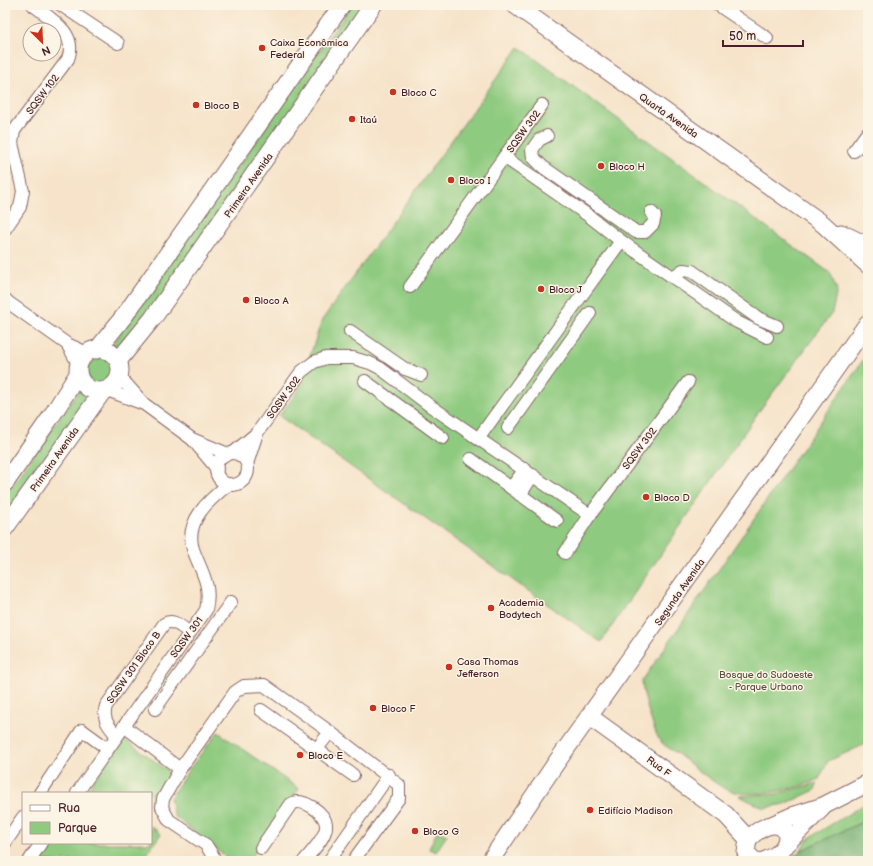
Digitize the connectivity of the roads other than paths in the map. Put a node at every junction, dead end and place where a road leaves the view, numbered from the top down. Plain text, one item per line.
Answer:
1 (33, 5) edge
2 (342, 5) edge
3 (373, 5) edge
4 (515, 5) edge
5 (718, 5) edge
6 (66, 9) edge
7 (54, 22) edge
8 (62, 28) joint
9 (767, 38) dead end
10 (118, 43) dead end
11 (542, 105) dead end
12 (868, 132) edge
13 (547, 136) dead end
14 (854, 150) dead end
15 (504, 157) junction
16 (595, 203) junction
17 (610, 212) junction
18 (651, 212) dead end
19 (589, 216) junction
20 (823, 224) junction
21 (600, 225) junction
22 (5, 229) edge
23 (621, 241) junction
24 (868, 246) edge
25 (868, 265) edge
26 (673, 277) junction
27 (410, 287) dead end
28 (6, 302) edge
29 (746, 309) junction
30 (590, 313) dead end
31 (737, 322) junction
32 (868, 323) edge
33 (561, 326) junction
34 (778, 326) dead end
35 (350, 330) dead end
36 (573, 337) junction
37 (767, 337) dead end
38 (387, 356) junction
39 (85, 361) junction
40 (380, 368) junction
41 (118, 369) junction
42 (405, 369) junction
43 (421, 374) dead end
44 (396, 380) junction
45 (365, 381) dead end
46 (688, 382) dead end
47 (105, 390) junction
48 (411, 392) junction
49 (507, 398) junction
50 (144, 404) junction
51 (429, 405) junction
52 (399, 406) junction
53 (521, 410) junction
54 (416, 419) junction
55 (508, 428) dead end
56 (258, 433) junction
57 (444, 438) dead end
58 (192, 439) junction
59 (478, 439) junction
60 (230, 454) junction
61 (471, 459) dead end
62 (247, 464) junction
63 (217, 472) junction
64 (529, 472) junction
65 (5, 483) edge
66 (229, 484) junction
67 (516, 492) junction
68 (212, 497) junction
69 (590, 515) junction
70 (557, 521) dead end
71 (5, 528) edge
72 (565, 553) dead end
73 (231, 602) dead end
74 (189, 632) junction
75 (167, 664) junction
76 (181, 672) junction
77 (155, 709) dead end
78 (261, 710) dead end
79 (590, 717) junction
80 (124, 726) junction
81 (330, 732) junction
82 (117, 736) junction
83 (108, 749) junction
84 (316, 750) junction
85 (180, 769) junction
86 (353, 775) dead end
87 (389, 775) junction
88 (868, 783) edge
89 (41, 792) edge
90 (78, 792) edge
91 (823, 806) junction
92 (726, 815) junction
93 (22, 818) edge
94 (769, 825) junction
95 (746, 842) junction
96 (5, 843) edge
97 (787, 843) junction
98 (40, 844) edge
99 (262, 848) dead end
100 (29, 861) edge
101 (213, 861) edge
102 (304, 861) edge
103 (329, 861) edge
104 (353, 861) edge
105 (490, 861) edge
106 (733, 861) edge
107 (755, 861) edge
108 (763, 861) edge

1 - 7 street, SQSW 102
2 - 39 main road
3 - 41 main road, Primeira Avenida
4 - 20 main road, Quarta Avenida
5 - 9 street
6 - 8 street
6 - 10 street
8 - 22 street, SQSW 102
11 - 15 street, SQSW 302
12 - 14 street
13 - 16 street, SQSW 302
15 - 19 street, SQSW 302
15 - 27 street, SQSW 302
16 - 17 street, SQSW 302
16 - 19 street
17 - 18 street, SQSW 302
17 - 21 street
19 - 21 street, SQSW 302
20 - 24 main road, Quarta Avenida
20 - 25 main road, Quarta Avenida
21 - 23 street, SQSW 302
23 - 26 street, SQSW 302
23 - 33 street
26 - 29 street
26 - 31 street, SQSW 302
28 - 39 street
29 - 31 street
29 - 34 street
30 - 36 street
31 - 37 street, SQSW 302
32 - 79 main road, Segunda Avenida
33 - 36 street
33 - 49 street
35 - 38 street
36 - 53 street
38 - 40 street
38 - 42 street
39 - 41 main road
39 - 47 main road
39 - 65 main road
40 - 44 street, SQSW 302
40 - 56 street, SQSW 302
41 - 47 main road
41 - 50 street
42 - 43 street
42 - 44 street
44 - 48 street, SQSW 302
45 - 52 street
46 - 69 street, SQSW 302
47 - 50 street
47 - 71 main road, Primeira Avenida
48 - 51 street, SQSW 302
48 - 52 street
49 - 53 street
49 - 59 street
50 - 58 street
51 - 54 street
51 - 59 street, SQSW 302
52 - 54 street
53 - 55 street
54 - 57 street
56 - 60 street, SQSW 302
56 - 62 street, SQSW 302
58 - 60 street
58 - 63 street
59 - 64 street, SQSW 302
60 - 62 street
60 - 63 street
61 - 67 street
62 - 66 street
63 - 66 street
63 - 68 street, SQSW 301
64 - 67 street
64 - 69 street, SQSW 302
66 - 68 street, SQSW 301
67 - 70 street
68 - 74 street, SQSW 301
69 - 72 street, SQSW 302
73 - 76 street
74 - 75 street, SQSW 301
74 - 82 street, SQSW 301 Bloco B
75 - 76 street
75 - 80 street, SQSW 301
76 - 77 street
78 - 84 street
79 - 92 main road, Rua F
79 - 105 main road, Segunda Avenida
80 - 82 street, SQSW 301
80 - 85 street
81 - 84 street
81 - 85 street
81 - 87 street
82 - 83 street, SQSW 301
83 - 89 street
83 - 90 street, SQSW 301
84 - 86 street
85 - 101 street
87 - 103 street
87 - 104 street
88 - 91 main road
91 - 94 main road
91 - 97 main road
92 - 94 main road, Rua F
92 - 95 main road, Rua F
93 - 96 street
94 - 95 main road
94 - 97 main road
95 - 106 main road
95 - 107 main road, Rua F
97 - 108 main road
98 - 100 street
99 - 102 street

